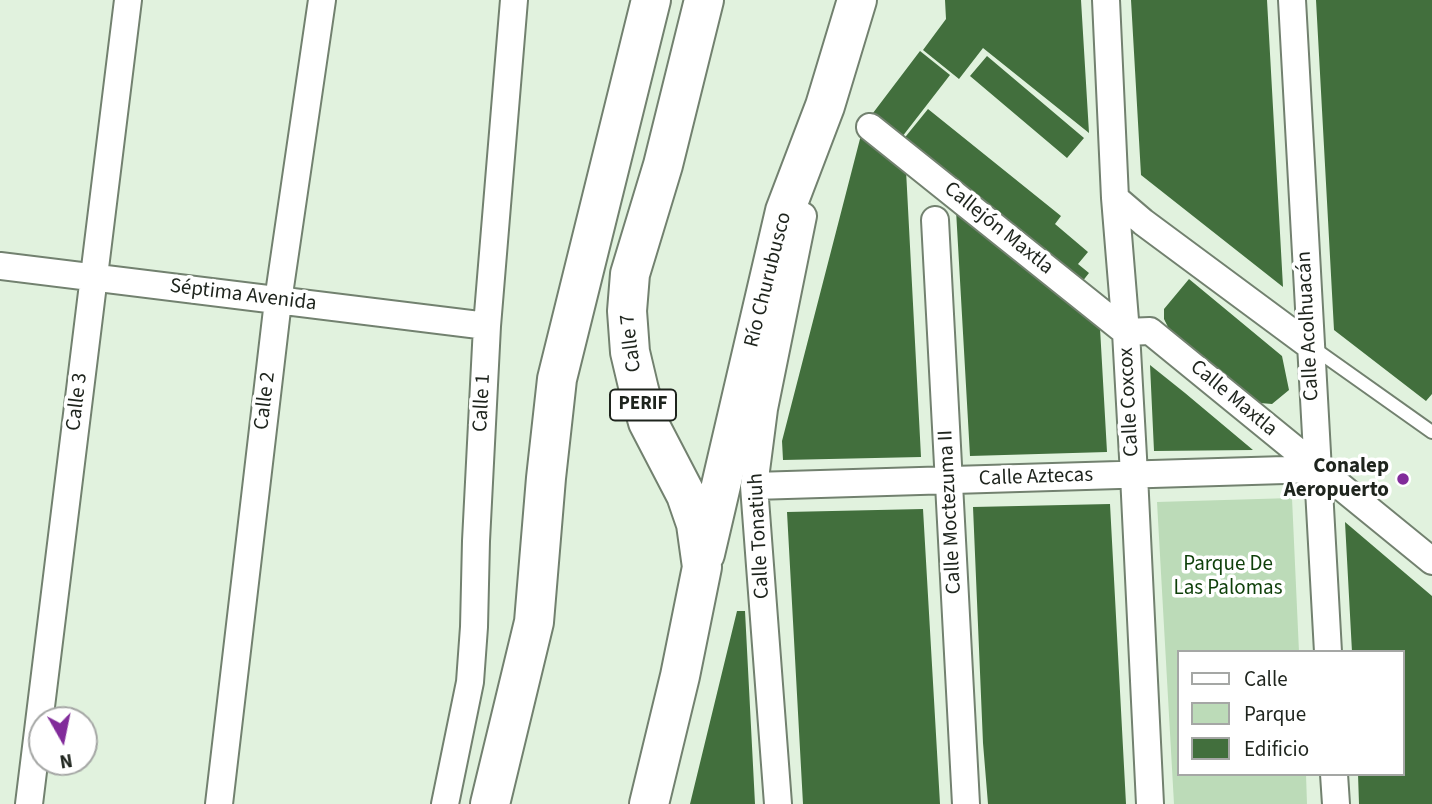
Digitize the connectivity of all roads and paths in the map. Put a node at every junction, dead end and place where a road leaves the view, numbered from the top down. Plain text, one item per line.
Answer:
1 (128, 0) edge
2 (322, 0) edge
3 (514, 0) edge
4 (651, 0) edge
5 (704, 0) edge
6 (857, 0) edge
7 (1106, 0) edge
8 (1292, 0) edge
9 (825, 106) junction
10 (870, 127) dead end
11 (1115, 198) junction
12 (935, 220) dead end
13 (0, 266) edge
14 (93, 278) junction
15 (278, 301) junction
16 (487, 326) junction
17 (1126, 332) junction
18 (1309, 345) junction
19 (1432, 432) edge
20 (1318, 469) junction
21 (1135, 475) junction
22 (949, 481) junction
23 (754, 486) junction
24 (1432, 561) edge
25 (702, 567) junction
26 (1328, 650) edge
27 (1334, 776) edge
28 (29, 804) edge
29 (219, 804) edge
30 (445, 804) edge
31 (490, 804) edge
32 (649, 804) edge
33 (778, 804) edge
34 (967, 804) edge
35 (1150, 804) edge
36 (1336, 804) edge

1 - 14 street, Calle 3
2 - 15 street, Calle 2
3 - 16 street, Calle 1
4 - 31 main road
5 - 25 main road, Calle 7 / PERIF
6 - 9 main road, Río Churubusco
7 - 11 street, Calle Coxcox
8 - 18 street, Calle Acolhuacán
9 - 23 street, Calle Tonatiuh
9 - 25 main road, Río Churubusco
10 - 17 street, Callejón Maxtla
11 - 17 street, Calle Coxcox
11 - 18 street
12 - 22 street, Calle Moctezuma II
13 - 14 street, Séptima Avenida
14 - 15 street, Séptima Avenida
14 - 28 street, Calle 3
15 - 16 street, Séptima Avenida
15 - 29 street, Calle 2
16 - 30 street, Calle 1
17 - 20 street, Calle Maxtla
17 - 21 street, Calle Coxcox
18 - 19 lane
18 - 20 street, Calle Acolhuacán
20 - 21 street, Calle Aztecas
20 - 24 street, Calle Maxtla
20 - 26 street, Calle Acolhuacán
21 - 22 street, Calle Aztecas
21 - 35 street, Calle Coxcox
22 - 23 street, Calle Aztecas
22 - 34 street, Calle Moctezuma II
23 - 33 street, Calle Tonatiuh
25 - 32 main road, Calle 7 / PERIF
27 - 36 street

